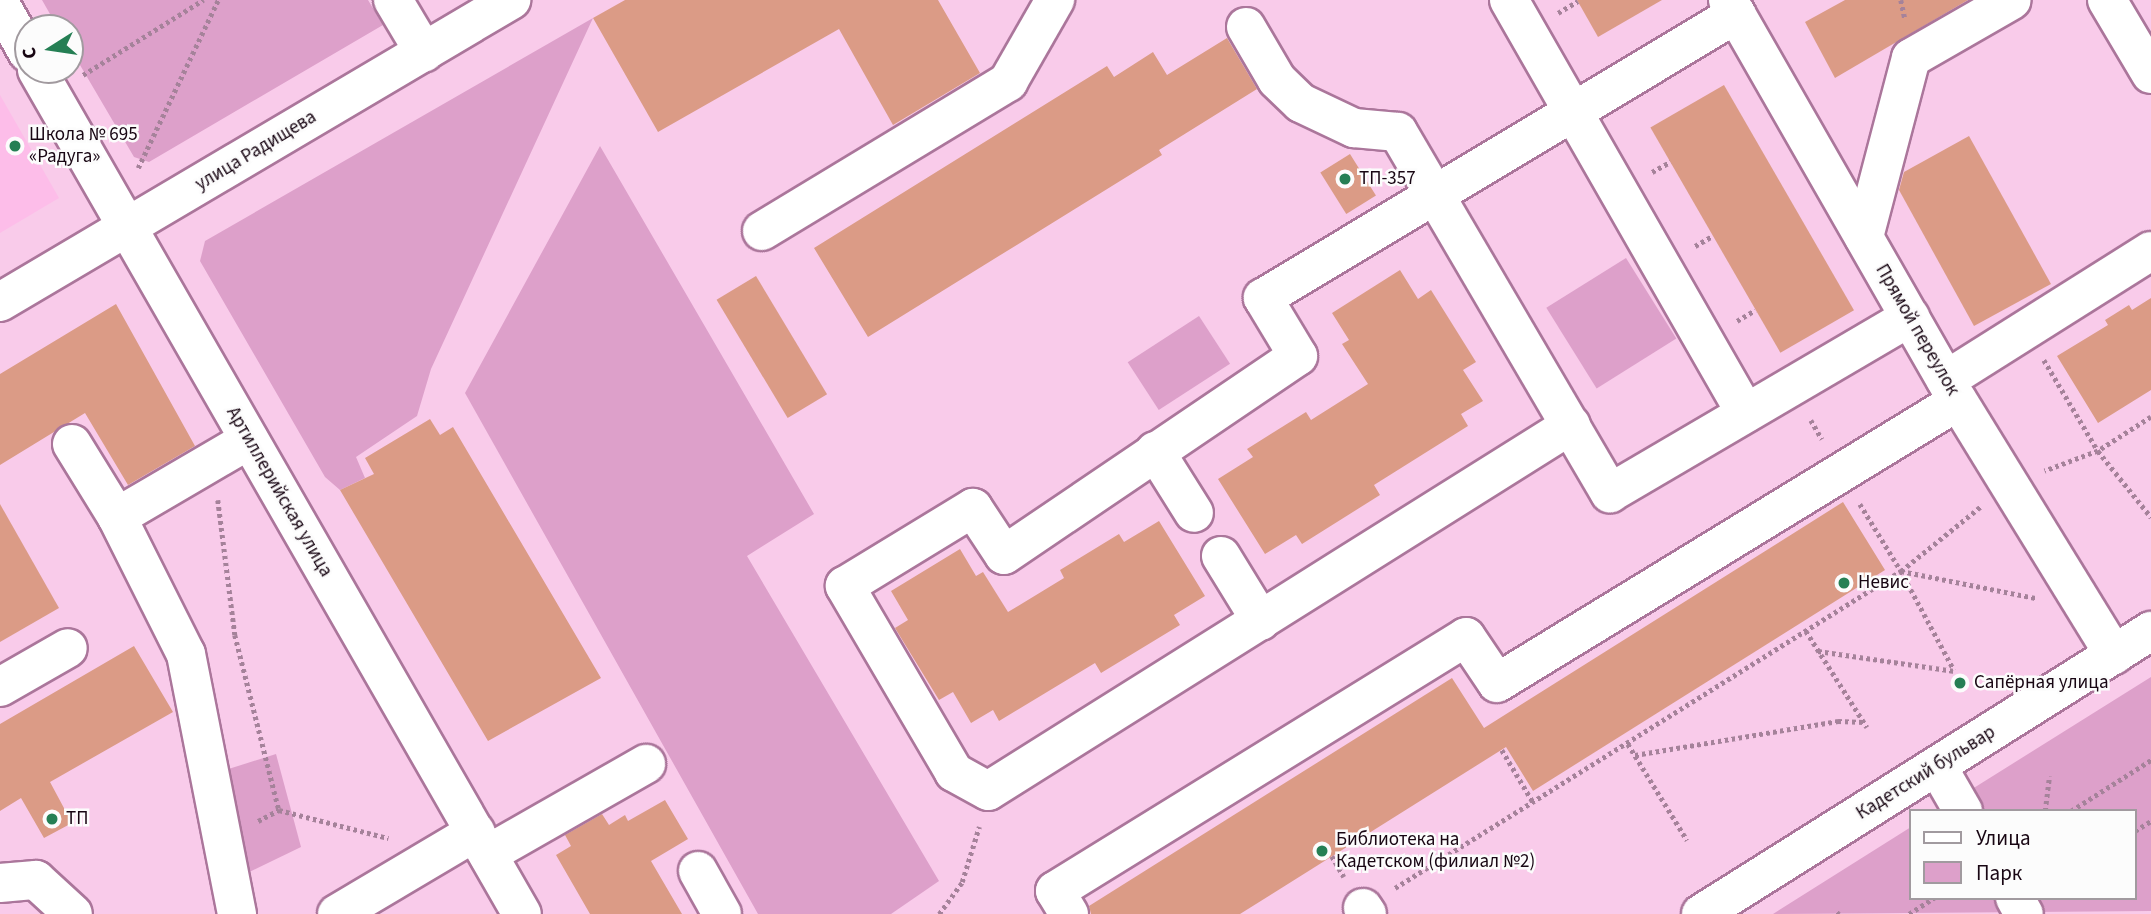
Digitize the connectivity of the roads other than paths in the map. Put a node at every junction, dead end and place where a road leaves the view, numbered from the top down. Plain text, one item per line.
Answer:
1 (393, 0) edge
2 (511, 0) edge
3 (1055, 0) edge
4 (1509, 0) edge
5 (2012, 0) edge
6 (2107, 0) edge
7 (0, 4) edge
8 (1732, 7) edge
9 (1246, 27) dead end
10 (14, 28) edge
11 (424, 52) junction
12 (2151, 74) edge
13 (45, 84) edge
14 (1573, 110) junction
15 (1434, 193) junction
16 (127, 227) junction
17 (762, 231) dead end
18 (1864, 237) junction
19 (2151, 250) edge
20 (0, 302) edge
21 (1910, 317) junction
22 (1952, 390) junction
23 (1746, 413) junction
24 (1571, 425) junction
25 (249, 440) junction
26 (72, 444) dead end
27 (1155, 451) junction
28 (1194, 513) dead end
29 (117, 517) junction
30 (1220, 556) dead end
31 (1261, 621) junction
32 (2151, 631) edge
33 (68, 648) dead end
34 (2114, 655) junction
35 (0, 687) edge
36 (646, 764) dead end
37 (1937, 766) junction
38 (1962, 809) edge
39 (481, 843) junction
40 (698, 871) dead end
41 (0, 883) edge
42 (74, 914) edge
43 (237, 914) edge
44 (337, 914) edge
45 (522, 914) edge
46 (722, 914) edge
47 (1069, 914) edge
48 (1701, 914) edge

1 - 11 street
2 - 11 street, улица Радищева
3 - 17 street
4 - 14 street
5 - 18 street
6 - 12 street
7 - 10 street
8 - 14 street
8 - 18 street, Прямой переулок
9 - 15 street
11 - 16 street, улица Радищева
13 - 16 street, Артиллерийская улица
14 - 15 street
14 - 23 street
15 - 24 street
15 - 27 street
16 - 20 street, улица Радищева
16 - 25 street, Артиллерийская улица
18 - 21 street, Прямой переулок
19 - 22 street
21 - 22 street, Прямой переулок
21 - 23 street
22 - 34 street, Прямой переулок
22 - 47 street
23 - 24 street
24 - 31 street
25 - 29 street
25 - 39 street, Артиллерийская улица
26 - 29 street
27 - 28 street
27 - 31 street
29 - 43 street
30 - 31 street
32 - 34 street, Кадетский бульвар
33 - 35 street
34 - 37 street, Кадетский бульвар
36 - 39 street
37 - 38 street
37 - 48 street, Кадетский бульвар
39 - 44 street
39 - 45 street, Артиллерийская улица
40 - 46 street
41 - 42 street

